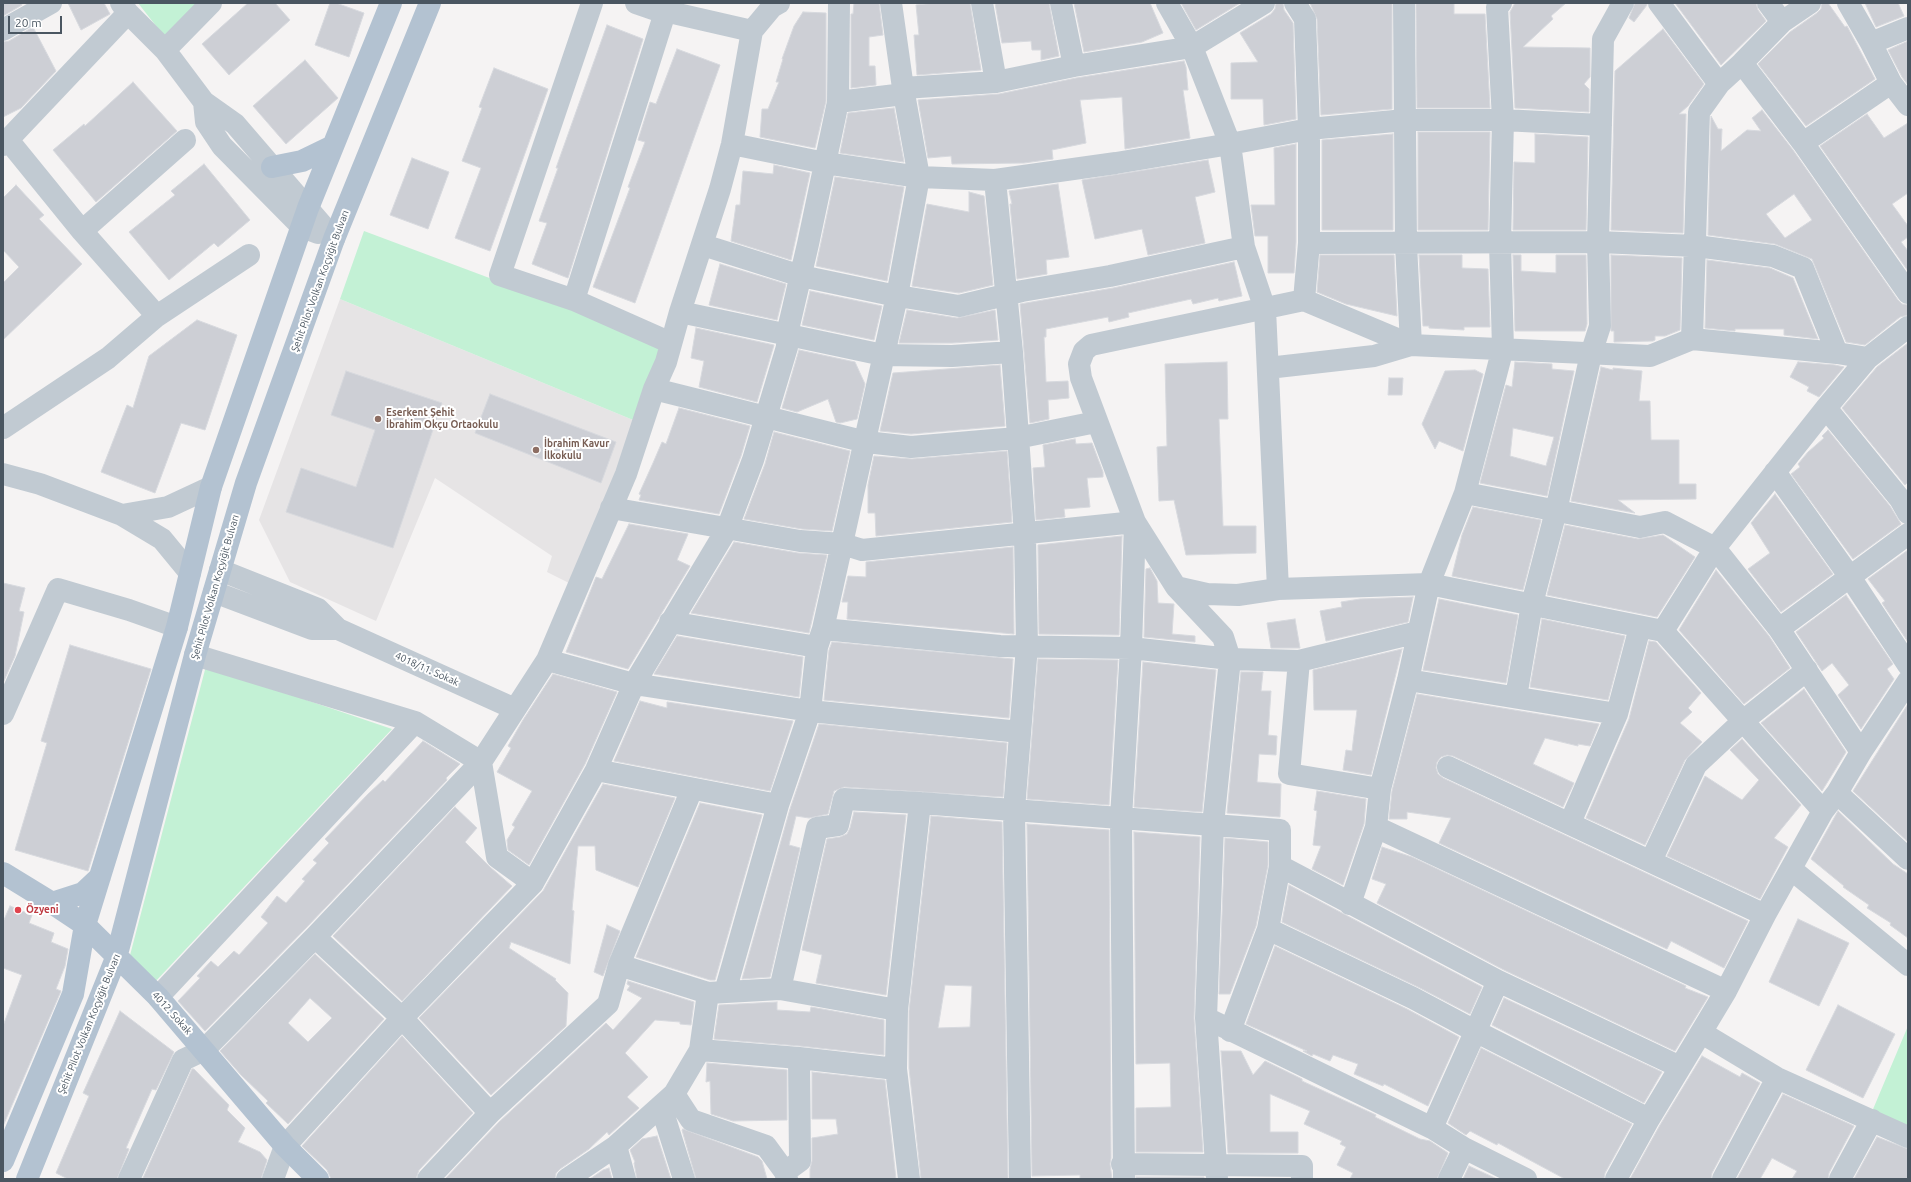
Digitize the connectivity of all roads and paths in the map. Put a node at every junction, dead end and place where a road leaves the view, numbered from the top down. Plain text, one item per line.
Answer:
1 (51, 3) edge
2 (211, 3) edge
3 (391, 3) edge
4 (430, 3) edge
5 (592, 3) edge
6 (636, 3) edge
7 (839, 3) edge
8 (891, 3) edge
9 (982, 3) edge
10 (1060, 3) edge
11 (1167, 3) edge
12 (1264, 3) edge
13 (1295, 3) edge
14 (1404, 3) edge
15 (1501, 3) edge
16 (1623, 3) edge
17 (1659, 3) edge
18 (1768, 3) edge
19 (1810, 3) edge
20 (1848, 3) edge
21 (774, 4) edge
22 (124, 8) edge
23 (666, 8) edge
24 (1782, 22) junction
25 (1908, 28) edge
26 (3, 30) edge
27 (752, 31) junction
28 (1871, 43) junction
29 (1192, 47) junction
30 (165, 50) junction
31 (1742, 63) junction
32 (1074, 66) junction
33 (996, 82) junction
34 (1890, 83) junction
35 (1719, 84) junction
36 (903, 88) junction
37 (204, 102) junction
38 (838, 102) junction
39 (1908, 105) edge
40 (1405, 120) junction
41 (1503, 120) junction
42 (1601, 125) junction
43 (1309, 128) junction
44 (185, 140) dead end
45 (5, 142) edge
46 (1803, 143) junction
47 (732, 144) junction
48 (1230, 144) junction
49 (333, 146) junction
50 (825, 163) junction
51 (272, 167) junction
52 (919, 177) junction
53 (995, 180) junction
54 (305, 218) junction
55 (82, 231) junction
56 (334, 239) junction
57 (1598, 242) junction
58 (1309, 243) junction
59 (1500, 243) junction
60 (1406, 244) junction
61 (703, 245) junction
62 (1696, 246) junction
63 (1244, 247) junction
64 (249, 255) dead end
65 (801, 276) junction
66 (1908, 293) edge
67 (1006, 295) junction
68 (897, 296) junction
69 (574, 300) junction
70 (1304, 300) junction
71 (1265, 309) junction
72 (680, 312) junction
73 (157, 316) junction
74 (1908, 328) edge
75 (786, 334) junction
76 (1692, 339) junction
77 (671, 343) junction
78 (1411, 345) junction
79 (1504, 348) junction
80 (1012, 352) junction
81 (1837, 353) junction
82 (1591, 354) junction
83 (883, 355) junction
84 (1868, 358) junction
85 (1268, 368) junction
86 (654, 389) junction
87 (1826, 408) junction
88 (767, 416) junction
89 (1096, 422) junction
90 (3, 428) edge
91 (1017, 438) junction
92 (866, 442) junction
93 (1775, 472) junction
94 (3, 474) edge
95 (211, 487) junction
96 (1465, 493) junction
97 (1905, 500) edge
98 (611, 508) junction
99 (1556, 511) junction
100 (122, 515) junction
101 (1135, 522) junction
102 (727, 529) junction
103 (1908, 534) edge
104 (1025, 535) junction
105 (843, 544) junction
106 (1715, 548) junction
107 (220, 570) junction
108 (190, 573) junction
109 (1850, 577) junction
110 (1429, 584) junction
111 (1176, 587) junction
112 (1278, 589) junction
113 (214, 592) junction
114 (1532, 604) junction
115 (670, 622) junction
116 (177, 627) junction
117 (1640, 627) junction
118 (338, 629) junction
119 (1779, 629) junction
120 (1662, 631) junction
121 (1418, 632) junction
122 (820, 638) junction
123 (1027, 646) junction
124 (1131, 648) junction
125 (195, 654) junction
126 (1230, 659) junction
127 (547, 660) junction
128 (1299, 661) junction
129 (1908, 665) edge
130 (1807, 670) junction
131 (1408, 680) junction
132 (1908, 681) edge
133 (634, 684) junction
134 (1516, 697) junction
135 (515, 709) junction
136 (810, 711) junction
137 (3, 714) edge
138 (1617, 714) junction
139 (1743, 721) junction
140 (415, 722) junction
141 (1020, 732) junction
142 (1861, 752) junction
143 (480, 762) junction
144 (1448, 767) dead end
145 (596, 770) junction
146 (692, 789) junction
147 (1380, 789) junction
148 (1837, 793) junction
149 (920, 803) junction
150 (778, 806) junction
151 (1014, 810) junction
152 (1823, 811) junction
153 (1121, 818) junction
154 (1570, 823) junction
155 (1213, 825) junction
156 (1376, 827) junction
157 (1907, 856) edge
158 (1651, 861) junction
159 (1280, 866) junction
160 (1791, 869) junction
161 (3, 873) edge
162 (100, 877) junction
163 (533, 883) junction
164 (52, 903) junction
165 (1350, 904) junction
166 (1765, 915) junction
167 (85, 925) junction
168 (1268, 929) junction
169 (315, 937) junction
170 (116, 958) junction
171 (619, 965) junction
172 (1908, 965) edge
173 (1498, 981) junction
174 (780, 989) junction
175 (1726, 991) junction
176 (716, 992) junction
177 (158, 997) junction
178 (897, 1010) junction
179 (402, 1018) junction
180 (1206, 1018) junction
181 (1230, 1031) junction
182 (1475, 1031) junction
183 (1702, 1033) junction
184 (204, 1050) junction
185 (700, 1050) junction
186 (799, 1058) junction
187 (1680, 1067) junction
188 (896, 1069) junction
189 (1777, 1078) junction
190 (667, 1100) junction
191 (490, 1114) junction
192 (1649, 1119) junction
193 (1872, 1120) junction
194 (1432, 1128) junction
195 (1908, 1136) edge
196 (286, 1146) junction
197 (616, 1146) junction
198 (1464, 1148) junction
199 (3, 1161) edge
200 (1123, 1172) edge
201 (1216, 1172) edge
202 (786, 1176) edge
203 (27, 1179) edge
204 (130, 1179) edge
205 (273, 1179) edge
206 (318, 1179) edge
207 (428, 1179) edge
208 (567, 1179) edge
209 (625, 1179) edge
210 (684, 1179) edge
211 (909, 1179) edge
212 (1020, 1179) edge
213 (1302, 1179) edge
214 (1449, 1179) edge
215 (1526, 1179) edge
216 (1616, 1179) edge
217 (1724, 1179) edge
218 (1840, 1179) edge

1 - 26 street
2 - 30 street
3 - 49 main road
4 - 56 main road, Şehit Pilot Volkan Koçyiğit Bulvarı
5 - 69 street
6 - 23 street
7 - 38 street
8 - 36 street
9 - 33 street
10 - 32 street
11 - 29 street
12 - 29 street
13 - 43 street
14 - 40 street
15 - 41 street
16 - 42 street
17 - 35 street
18 - 24 street
19 - 24 street
20 - 28 street
21 - 27 street
22 - 30 street
22 - 45 street
23 - 27 street
23 - 69 street
24 - 31 street
25 - 28 street
27 - 47 street
28 - 34 street
29 - 32 street
29 - 48 street
30 - 37 street
31 - 35 street
31 - 46 street
32 - 33 street
33 - 36 street
34 - 39 street
34 - 46 street
35 - 62 street
36 - 38 street
36 - 52 street
37 - 51 street
37 - 54 street
38 - 50 street
40 - 41 street
40 - 43 street
40 - 60 street
41 - 42 street
41 - 59 street
42 - 57 street
43 - 48 street
43 - 58 street
44 - 55 street
45 - 55 street
46 - 66 street
47 - 50 street
47 - 61 street
48 - 53 street
48 - 63 street
49 - 51 main road
49 - 54 main road
50 - 52 street
50 - 65 street
51 - 54 street
52 - 53 street
52 - 68 street
53 - 67 street
54 - 56 street
54 - 95 main road
55 - 73 street
56 - 107 main road, Şehit Pilot Volkan Koçyiğit Bulvarı
57 - 59 street
57 - 62 street
57 - 82 street
58 - 60 street
58 - 70 street
59 - 60 street
59 - 79 street
60 - 78 street
61 - 65 street
61 - 72 street
62 - 76 street
62 - 81 street
63 - 67 street
63 - 71 street
64 - 73 street
65 - 68 street
65 - 75 street
67 - 68 street
67 - 80 street
68 - 83 street
69 - 77 street
70 - 71 street
70 - 78 street
71 - 85 street
71 - 89 street
72 - 75 street
72 - 77 street
73 - 90 street
74 - 84 street
75 - 83 street
75 - 88 street
76 - 81 street
76 - 82 street
77 - 86 street
78 - 79 street
78 - 85 street
79 - 82 street
79 - 96 street
80 - 83 street
80 - 91 street
81 - 84 street
82 - 99 street
83 - 92 street
84 - 87 street
85 - 112 street
86 - 88 street
86 - 98 street
87 - 93 street
87 - 97 street
88 - 92 street
88 - 102 street
89 - 91 street
89 - 101 street
91 - 92 street
91 - 104 street
92 - 105 street
93 - 106 street
93 - 109 street
94 - 100 street
95 - 100 street
95 - 108 main road
96 - 99 street
96 - 110 street
98 - 102 street
98 - 127 street
99 - 106 street
99 - 114 street
100 - 108 street
101 - 104 street
101 - 111 street
101 - 124 street
102 - 105 street
102 - 115 street
103 - 109 street
104 - 105 street
104 - 123 street
105 - 122 street
106 - 119 street
106 - 120 street
107 - 113 main road, Şehit Pilot Volkan Koçyiğit Bulvarı
107 - 118 street, 4018/11. Sokak
108 - 116 main road
109 - 119 street
109 - 129 street
110 - 112 street
110 - 114 street
110 - 121 street
111 - 112 street
111 - 126 street
113 - 118 street, 4018/11. Sokak
113 - 125 main road, Şehit Pilot Volkan Koçyiğit Bulvarı
114 - 117 street
114 - 134 street
115 - 122 street
115 - 133 street
116 - 137 street
116 - 162 main road
117 - 120 street
117 - 138 street
118 - 135 street, 4018/11. Sokak
119 - 130 street
120 - 139 street
121 - 128 street
121 - 131 street
122 - 123 street
122 - 136 street
123 - 124 street
123 - 141 street
124 - 126 street
124 - 153 street
125 - 140 street
125 - 170 main road, Şehit Pilot Volkan Koçyiğit Bulvarı
126 - 128 street
126 - 155 street
127 - 133 street
127 - 135 street
128 - 147 street
130 - 139 street
130 - 142 street
131 - 134 street
131 - 147 street
132 - 142 street
133 - 136 street
133 - 145 street
134 - 138 street
135 - 143 street
136 - 141 street
136 - 150 street
138 - 154 street
139 - 152 street
139 - 158 street
140 - 143 street
140 - 177 street
141 - 151 street
142 - 148 street
143 - 163 street
143 - 169 street
144 - 154 street
145 - 146 street
145 - 163 street
146 - 150 street
146 - 171 street
147 - 156 street
148 - 152 street
148 - 157 street
149 - 151 street
149 - 174 street
149 - 178 street
150 - 176 street
151 - 153 street
151 - 212 street
152 - 160 street
153 - 155 street
153 - 200 street
154 - 158 street
155 - 159 street
155 - 180 street
156 - 165 street
156 - 175 street
158 - 166 street
159 - 165 street
159 - 168 street
160 - 166 street
160 - 172 street
161 - 164 main road, 4012. Sokak
162 - 164 main road
162 - 167 main road
163 - 179 street
164 - 167 main road, 4012. Sokak
165 - 173 street
166 - 175 street
167 - 170 main road, 4012. Sokak
167 - 199 main road
168 - 181 street
168 - 182 street
169 - 179 street
169 - 184 street
170 - 177 main road, 4012. Sokak
170 - 203 main road, Şehit Pilot Volkan Koçyiğit Bulvarı
171 - 176 street
171 - 191 street
173 - 182 street
173 - 187 street
174 - 176 street
174 - 178 street
175 - 183 street
176 - 185 street
177 - 184 main road, 4012. Sokak
178 - 188 street
179 - 191 street
179 - 196 street
180 - 181 street
180 - 201 street
181 - 194 street
182 - 192 street
182 - 194 street
183 - 187 street
183 - 189 street
184 - 196 main road, 4012. Sokak
184 - 204 street
185 - 186 street
185 - 190 street
186 - 188 street
186 - 202 street
187 - 192 street
188 - 211 street
189 - 193 street
189 - 217 street
190 - 197 street
190 - 202 street
190 - 210 street
191 - 207 street
192 - 216 street
193 - 195 street
193 - 218 street
194 - 198 street
196 - 205 street
196 - 206 main road, 4012. Sokak
197 - 208 street
197 - 209 street
198 - 214 street
198 - 215 street
200 - 201 street
201 - 213 street

